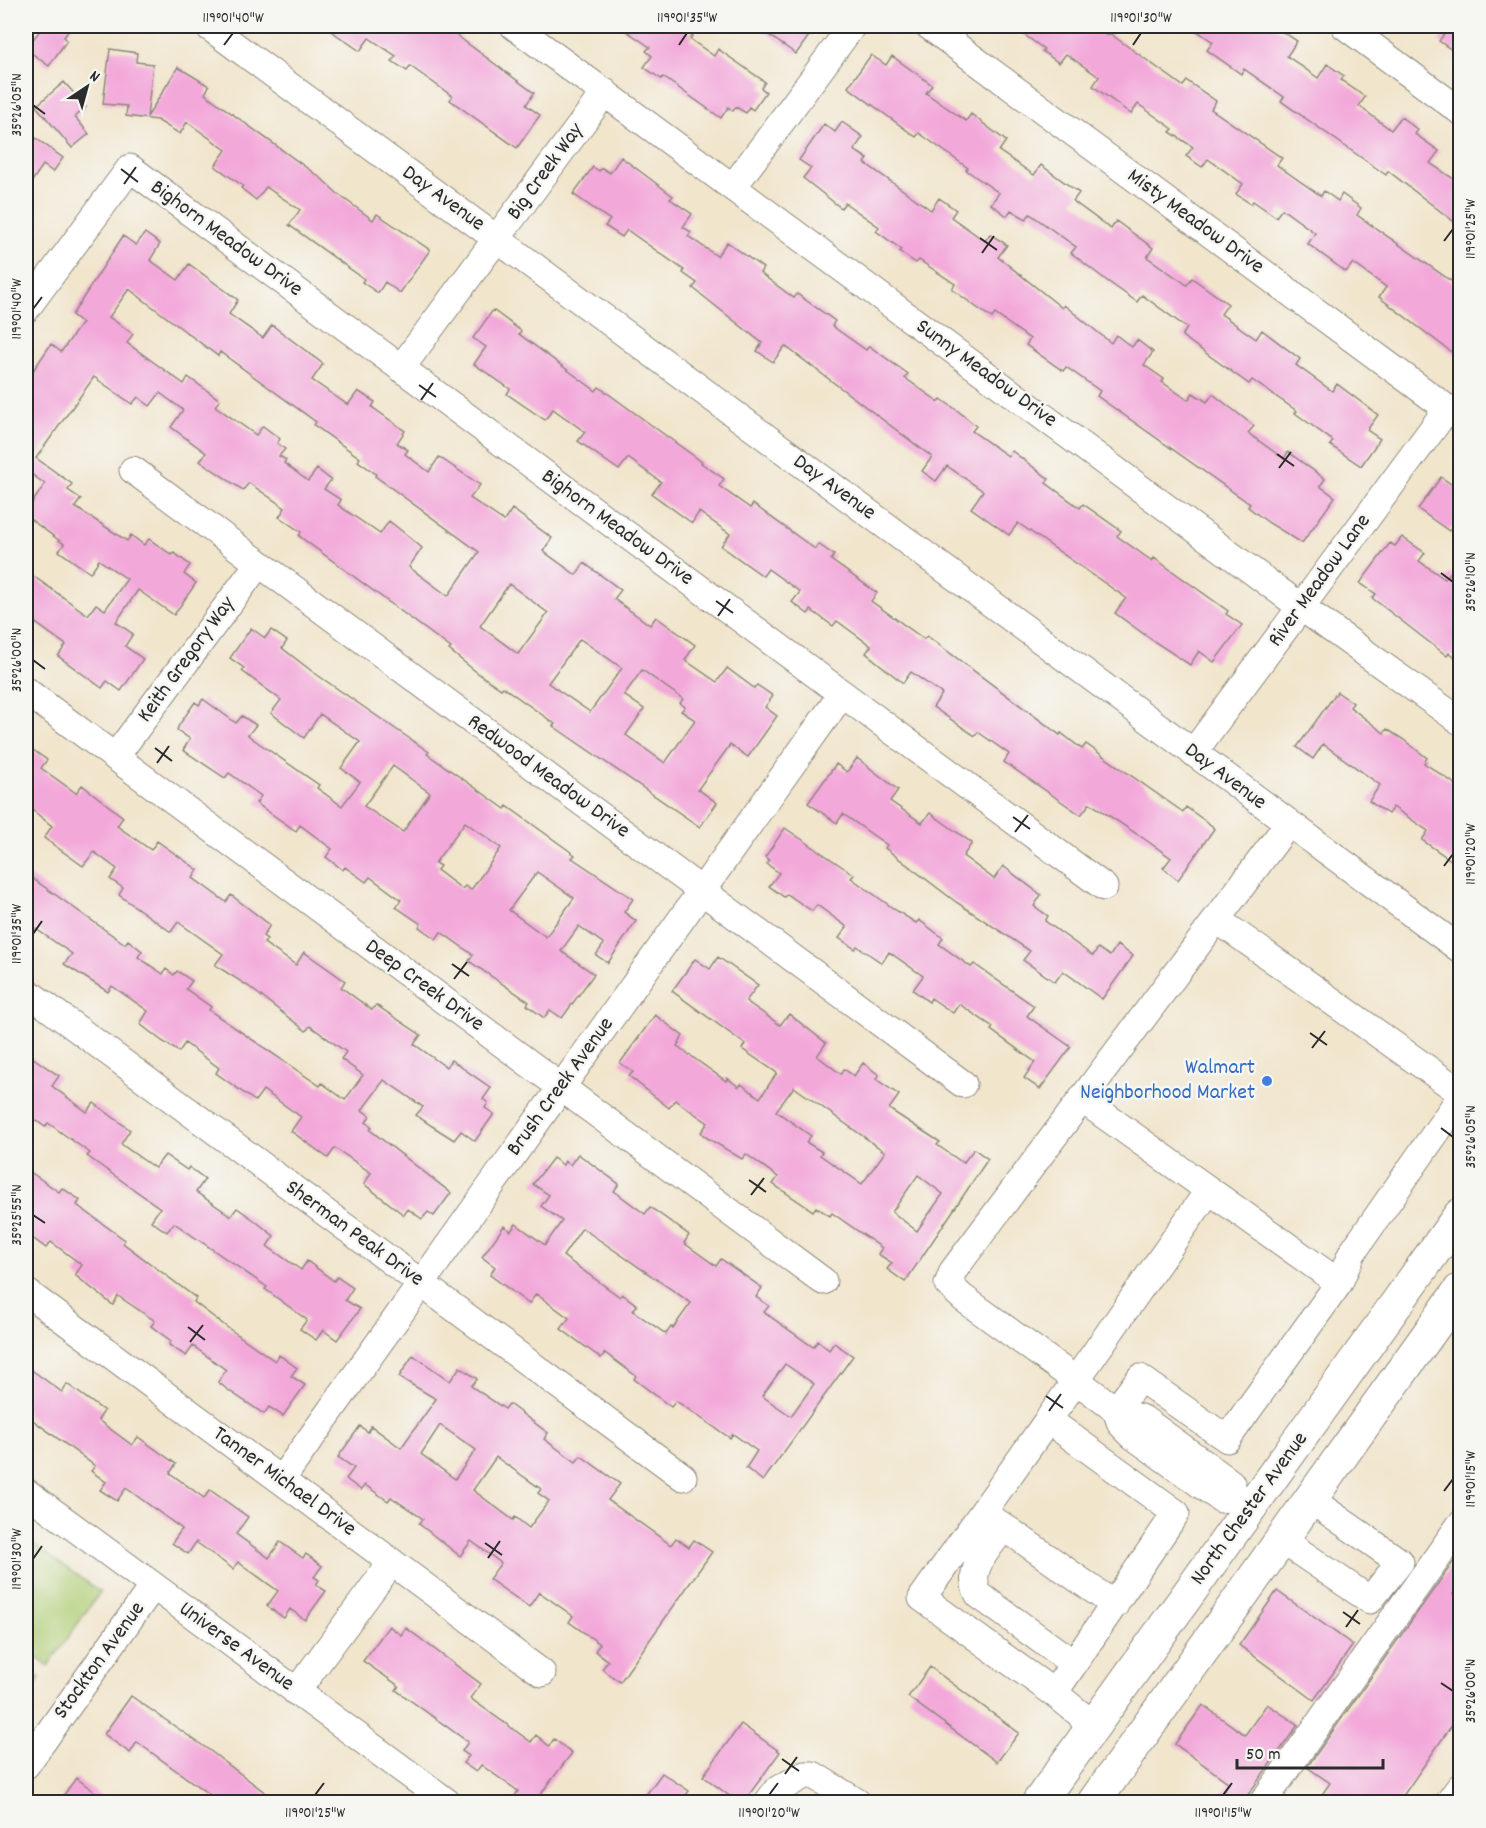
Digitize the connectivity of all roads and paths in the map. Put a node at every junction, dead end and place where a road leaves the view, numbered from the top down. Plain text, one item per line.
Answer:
1 (208, 26) edge
2 (514, 26) edge
3 (852, 26) edge
4 (929, 26) edge
5 (1345, 26) edge
6 (605, 92) junction
7 (1461, 111) edge
8 (733, 187) junction
9 (497, 239) junction
10 (26, 309) edge
11 (401, 368) junction
12 (1454, 413) edge
13 (133, 470) dead end
14 (259, 563) junction
15 (1301, 607) junction
16 (26, 691) edge
17 (842, 694) junction
18 (1461, 721) edge
19 (1193, 753) junction
20 (115, 757) junction
21 (1287, 824) junction
22 (1104, 887) dead end
23 (702, 890) junction
24 (1216, 919) junction
25 (1461, 950) edge
26 (26, 992) edge
27 (963, 1084) dead end
28 (561, 1087) junction
29 (1461, 1092) edge
30 (1461, 1098) edge
31 (1083, 1100) junction
32 (1209, 1190) junction
33 (1461, 1215) edge
34 (823, 1281) dead end
35 (1339, 1282) junction
36 (421, 1284) junction
37 (1461, 1290) edge
38 (26, 1292) edge
39 (1076, 1380) junction
40 (1116, 1410) junction
41 (1318, 1413) junction
42 (1048, 1420) junction
43 (683, 1477) dead end
44 (281, 1480) junction
45 (26, 1492) edge
46 (1241, 1506) junction
47 (994, 1520) junction
48 (1296, 1521) junction
49 (1461, 1526) edge
50 (392, 1562) junction
51 (153, 1586) junction
52 (1115, 1605) junction
53 (1233, 1609) junction
54 (1074, 1664) junction
55 (542, 1673) dead end
56 (296, 1692) junction
57 (1054, 1693) junction
58 (1090, 1731) junction
59 (26, 1765) edge
60 (1461, 1787) edge
61 (447, 1803) edge
62 (768, 1803) edge
63 (858, 1803) edge
64 (1039, 1803) edge
65 (1074, 1803) edge
66 (1094, 1803) edge
67 (1263, 1803) edge
68 (1449, 1803) edge

1 - 9 street, Day Avenue
2 - 6 street, Sunny Meadow Drive
3 - 8 street
4 - 12 street, Misty Meadow Drive
5 - 7 street
6 - 8 street, Sunny Meadow Drive
6 - 9 street, Big Creek Way
8 - 15 street, Sunny Meadow Drive
9 - 11 street, Big Creek Way
9 - 19 street, Day Avenue
10 - 11 street, Bighorn Meadow Drive
11 - 17 street, Bighorn Meadow Drive
12 - 15 street, River Meadow Lane
13 - 14 street, Redwood Meadow Drive
14 - 20 street, Keith Gregory Way
14 - 23 street, Redwood Meadow Drive
15 - 18 street, Sunny Meadow Drive
15 - 19 street, River Meadow Lane
16 - 20 street, Deep Creek Drive
17 - 22 street, Bighorn Meadow Drive
17 - 23 street, Brush Creek Avenue
19 - 21 street, Day Avenue
20 - 28 street, Deep Creek Drive
21 - 24 street
21 - 25 street, Day Avenue
23 - 27 street, Redwood Meadow Drive
23 - 28 street, Brush Creek Avenue
24 - 29 street
24 - 31 street
26 - 36 street, Sherman Peak Drive
28 - 34 street, Deep Creek Drive
28 - 36 street, Brush Creek Avenue
30 - 35 street
31 - 32 street
31 - 39 street
32 - 35 street
32 - 39 street
33 - 41 main road, North Chester Avenue
35 - 40 street
36 - 43 street, Sherman Peak Drive
36 - 44 street, Brush Creek Avenue
37 - 48 main road, North Chester Avenue
38 - 44 street, Tanner Michael Drive
39 - 40 street
39 - 42 street
40 - 46 street
41 - 46 main road, North Chester Avenue
41 - 48 main road
42 - 47 street
42 - 52 street
44 - 50 street, Tanner Michael Drive
45 - 51 street, Universe Avenue
46 - 53 main road
46 - 58 main road, North Chester Avenue
47 - 52 street
47 - 54 street
47 - 57 street
48 - 53 main road, North Chester Avenue
49 - 67 street
50 - 55 street, Tanner Michael Drive
50 - 56 street
51 - 56 street, Universe Avenue
51 - 59 street, Stockton Avenue
52 - 54 street
53 - 66 main road, North Chester Avenue
54 - 57 street
56 - 61 street, Universe Avenue
57 - 58 street
58 - 64 main road, North Chester Avenue
58 - 65 main road
60 - 68 street
62 - 63 street

